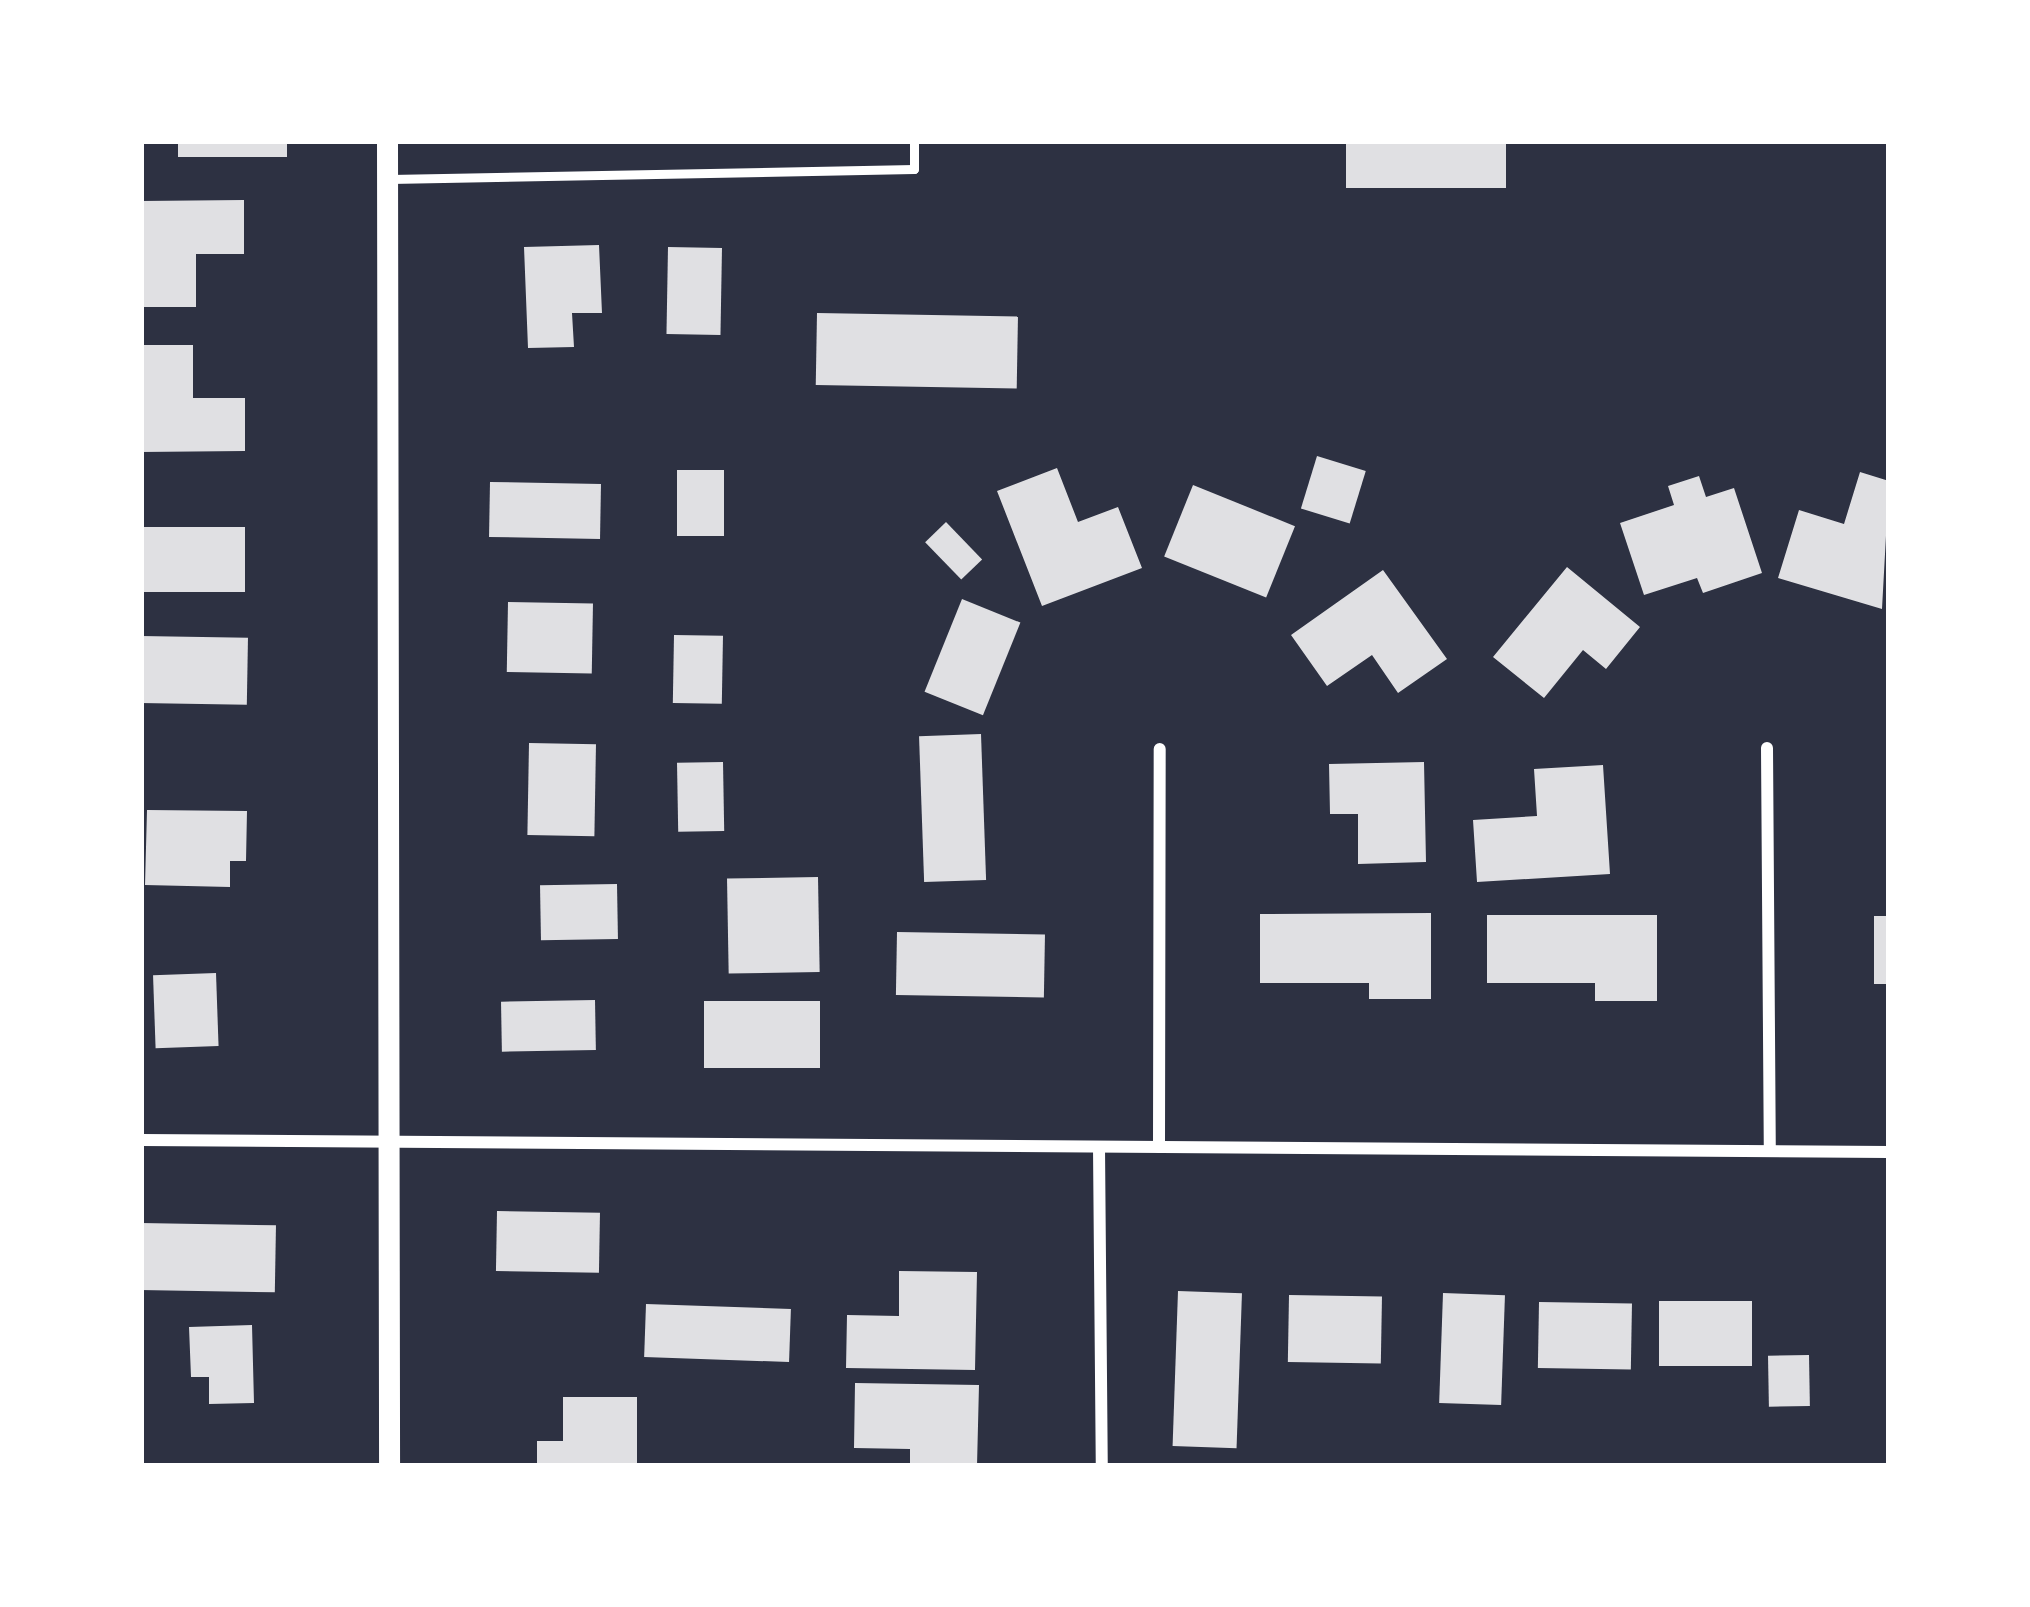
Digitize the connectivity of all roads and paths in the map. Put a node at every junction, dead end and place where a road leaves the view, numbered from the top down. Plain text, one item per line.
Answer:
1 (387, 141) edge
2 (914, 141) edge
3 (387, 179) junction
4 (1767, 748) dead end
5 (1160, 749) dead end
6 (141, 1140) edge
7 (388, 1140) junction
8 (1100, 1147) junction
9 (1159, 1147) junction
10 (1770, 1151) junction
11 (1889, 1152) edge
12 (389, 1466) edge
13 (1102, 1466) edge

1 - 3 street
2 - 3 lane
3 - 7 street
4 - 10 street
5 - 9 street
6 - 7 street
7 - 8 street
7 - 12 street
8 - 9 street
8 - 13 street
9 - 10 street
10 - 11 street

